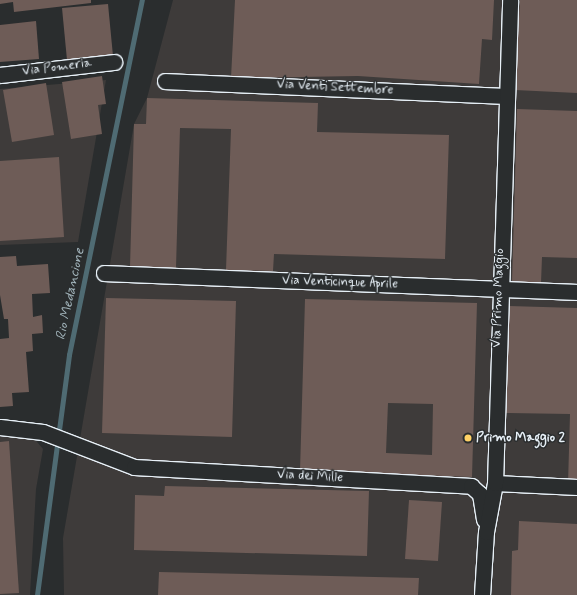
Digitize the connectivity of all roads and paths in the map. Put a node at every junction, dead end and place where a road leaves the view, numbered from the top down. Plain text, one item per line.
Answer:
1 (510, 0) edge
2 (114, 62) dead end
3 (0, 75) edge
4 (165, 81) dead end
5 (505, 96) junction
6 (104, 273) dead end
7 (499, 289) junction
8 (577, 292) edge
9 (0, 427) edge
10 (495, 483) junction
11 (577, 487) edge
12 (486, 532) junction
13 (482, 595) edge

1 - 5 street, Via Primo Maggio
2 - 3 street, Via Pomeria
4 - 5 street, Via Venti Settembre
5 - 7 street, Via Primo Maggio
6 - 7 street, Via Venticinque Aprile
7 - 8 street, Via Venticinque Aprile
7 - 10 street, Via Primo Maggio
9 - 12 street, Via dei Mille
10 - 11 street
10 - 12 street, Via Primo Maggio
12 - 13 street, Via Primo Maggio

